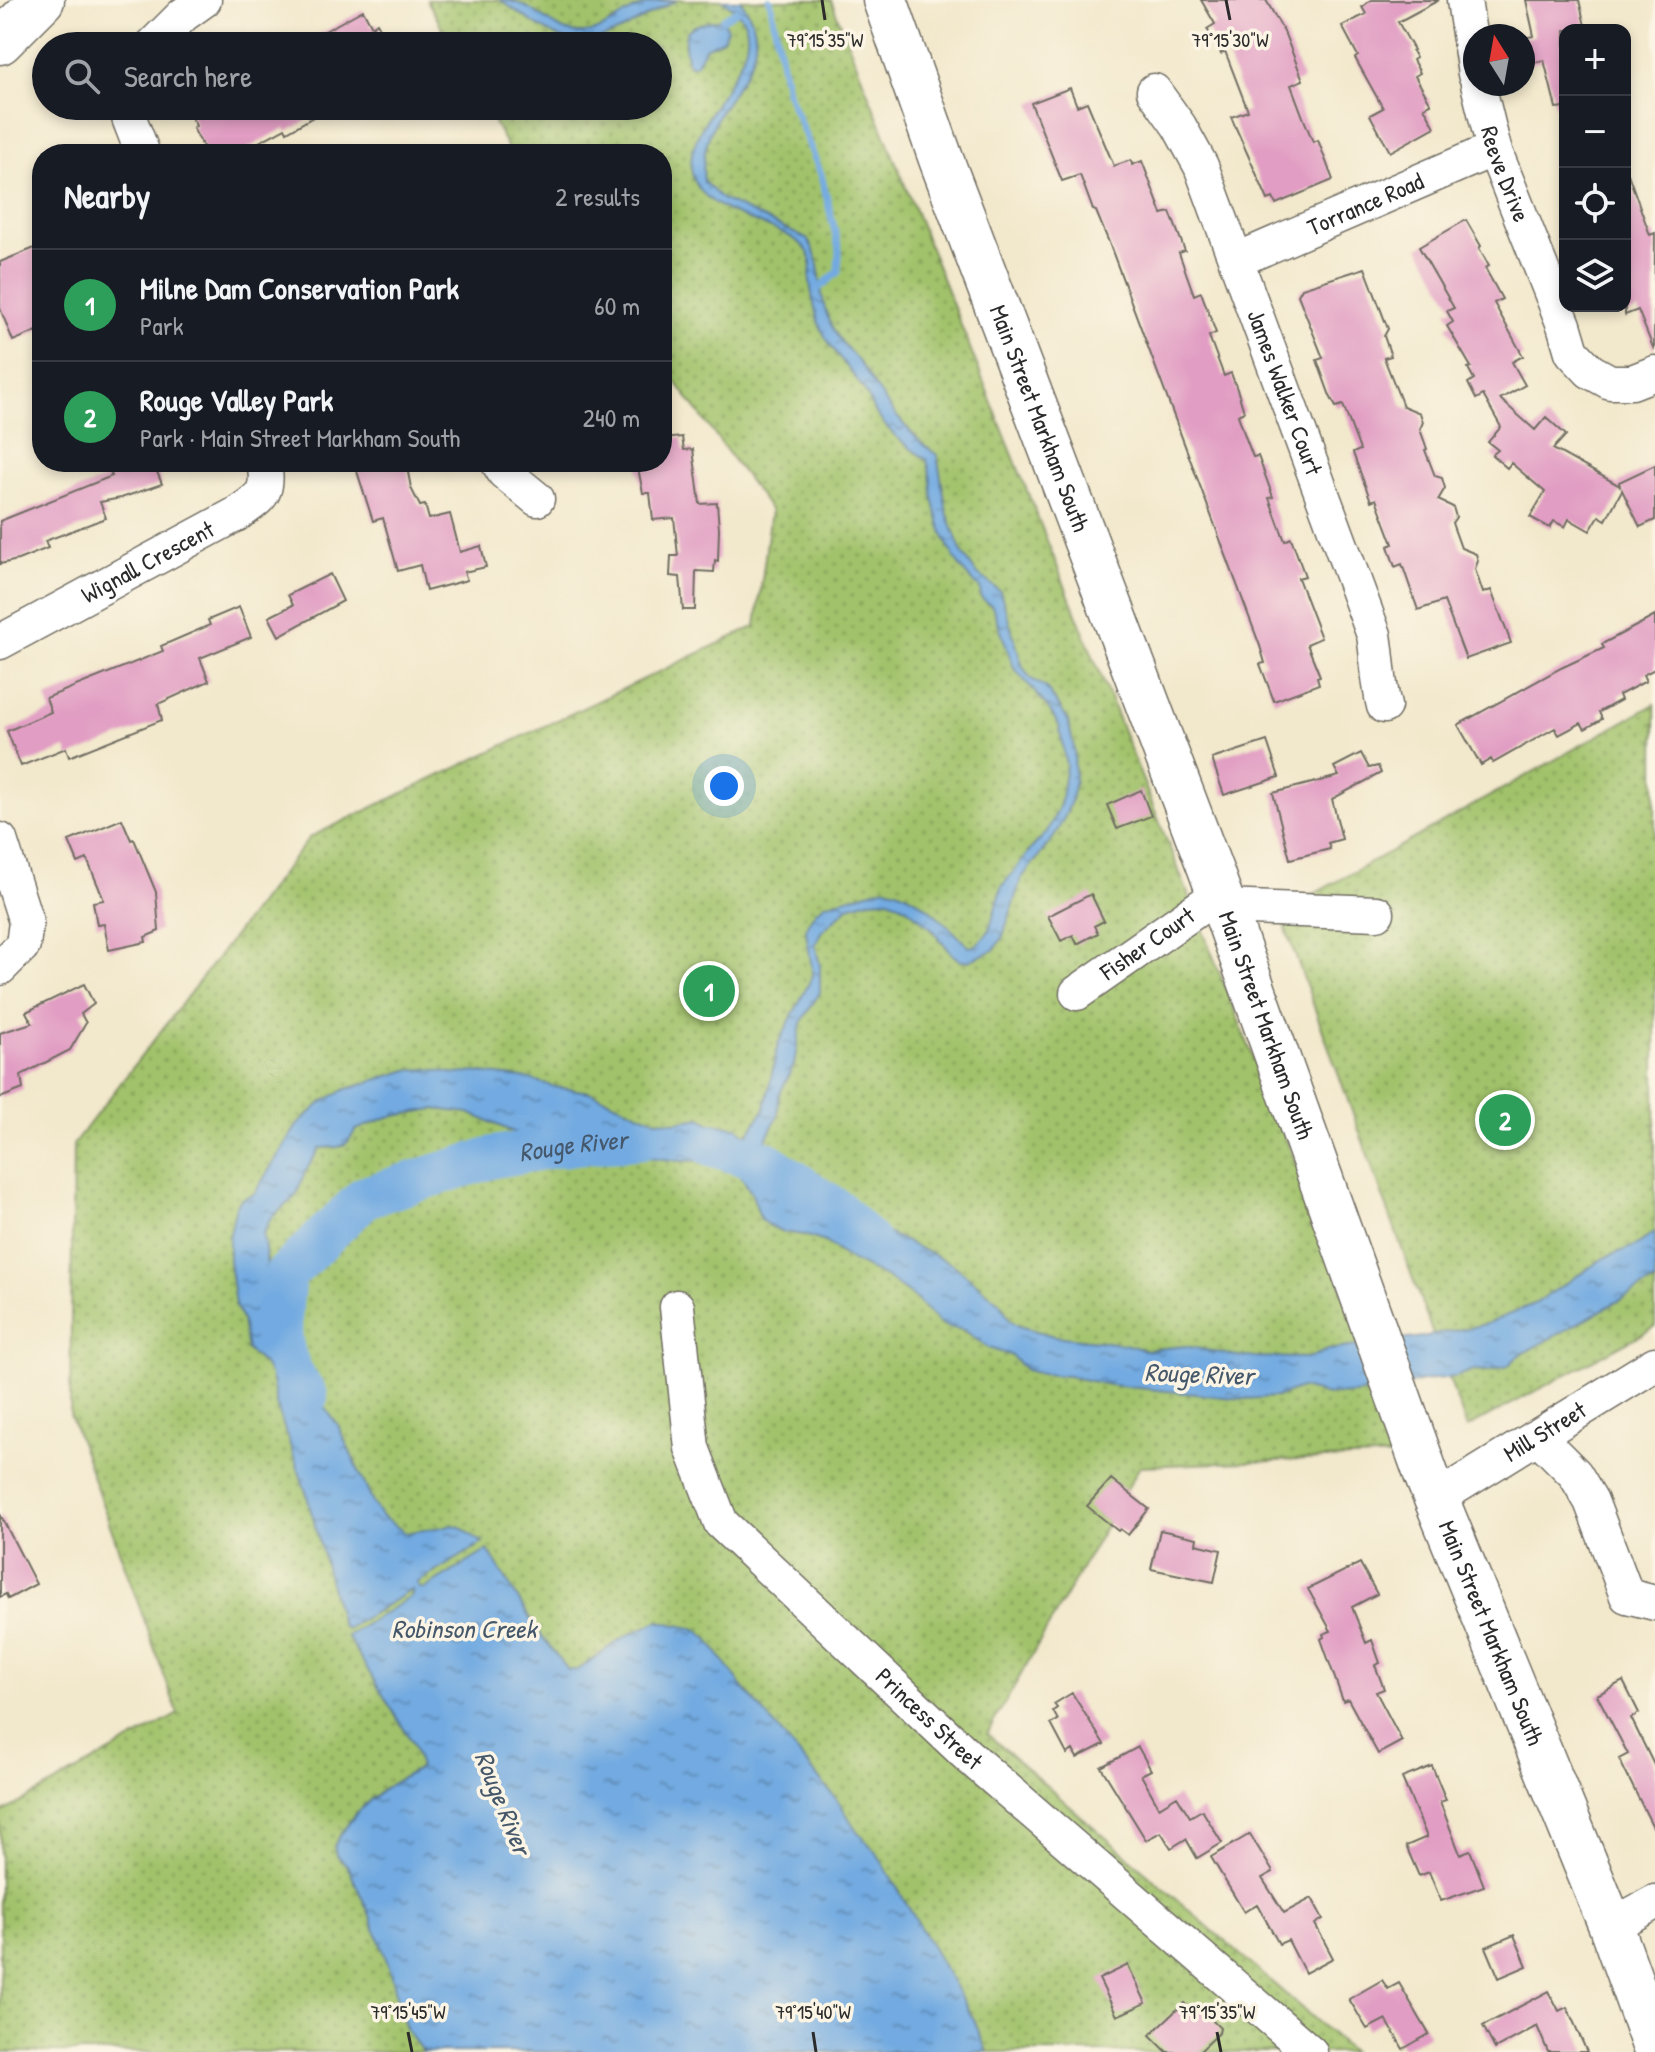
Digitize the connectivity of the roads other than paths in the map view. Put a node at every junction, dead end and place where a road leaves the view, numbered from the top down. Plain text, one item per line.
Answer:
1 (42, 0) edge
2 (204, 0) edge
3 (885, 0) edge
4 (1464, 0) edge
5 (1468, 24) edge
6 (166, 32) edge
7 (0, 42) edge
8 (1154, 91) dead end
9 (1481, 96) edge
10 (130, 120) edge
11 (139, 144) edge
12 (1494, 149) junction
13 (1237, 260) junction
14 (1655, 373) edge
15 (266, 472) edge
16 (504, 472) edge
17 (537, 499) dead end
18 (0, 642) edge
19 (1384, 706) dead end
20 (0, 840) edge
21 (1221, 901) junction
22 (1377, 913) dead end
23 (0, 968) edge
24 (1077, 993) dead end
25 (677, 1307) dead end
26 (1655, 1364) edge
27 (1538, 1437) junction
28 (1431, 1487) junction
29 (1655, 1603) edge
30 (1655, 1902) edge
31 (1611, 1926) junction
32 (1655, 2048) edge
33 (1310, 2052) edge

1 - 7 main road
2 - 6 street
3 - 21 main road, Main Street Markham South
4 - 5 street
8 - 13 street, James Walker Court
9 - 12 street, Reeve Drive
10 - 11 street
12 - 13 street, Torrance Road
12 - 14 street, Reeve Drive
13 - 19 street, James Walker Court
15 - 18 street, Wignall Crescent
16 - 17 street
20 - 23 street
21 - 22 street
21 - 24 street, Fisher Court
21 - 28 main road, Main Street Markham South
25 - 33 street, Princess Street
26 - 27 street, Mill Street
27 - 28 street, Mill Street
27 - 29 street
28 - 31 main road, Main Street Markham South
30 - 31 street
31 - 32 main road, Main Street Markham South

